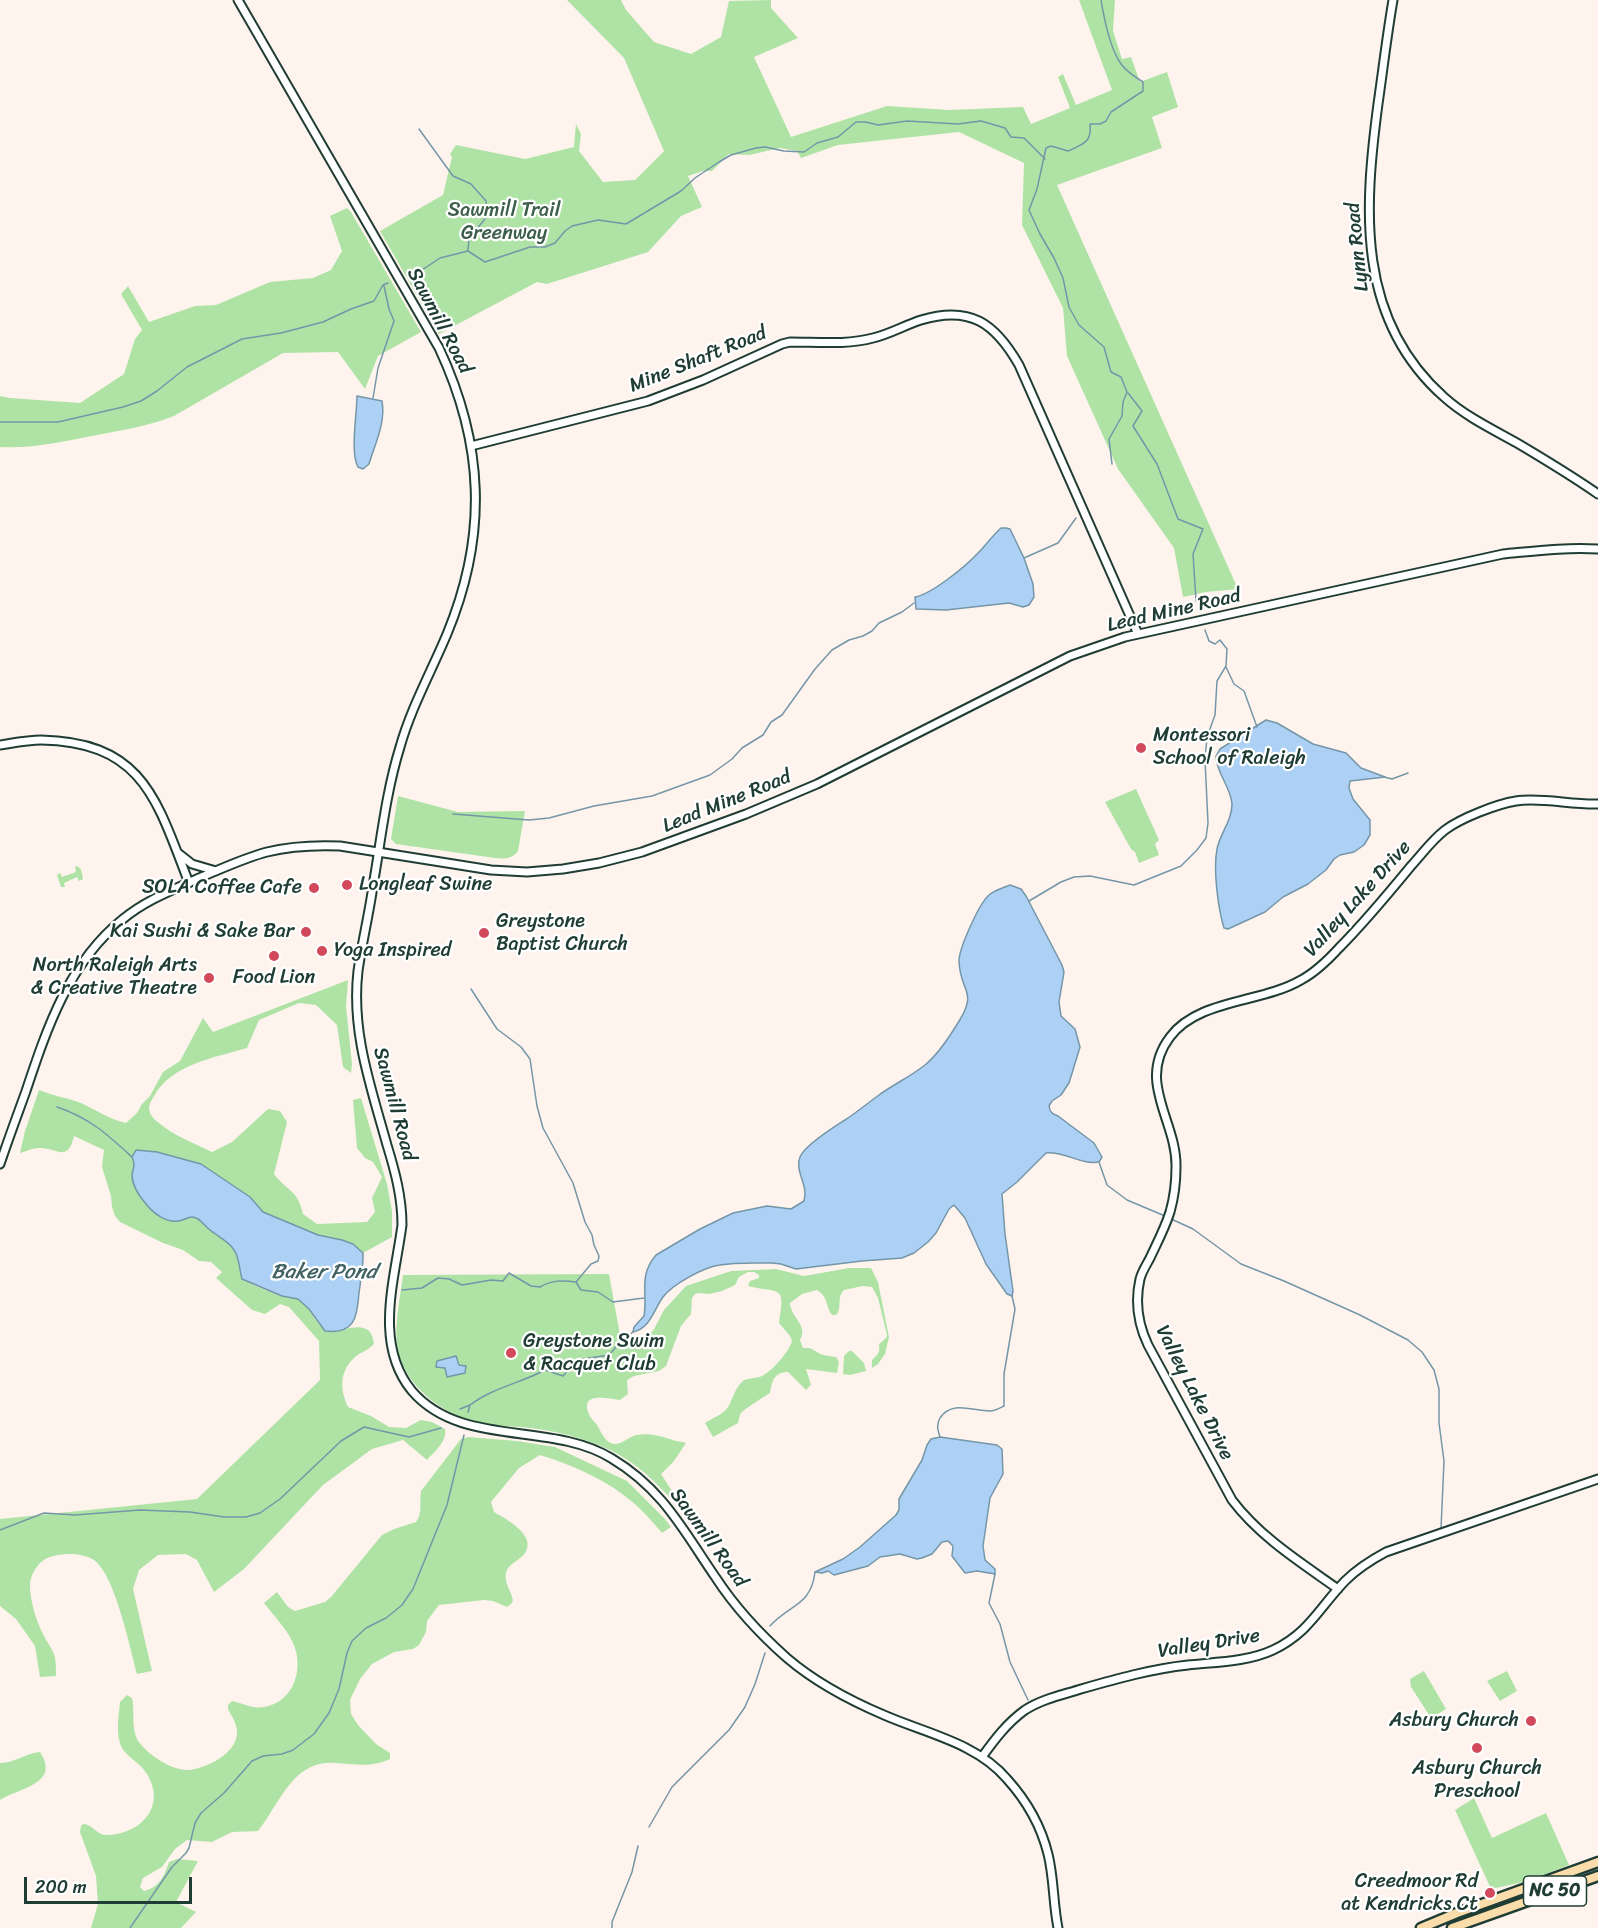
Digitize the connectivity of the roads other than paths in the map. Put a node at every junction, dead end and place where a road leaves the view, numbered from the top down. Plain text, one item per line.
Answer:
1 (238, 0) edge
2 (1393, 0) edge
3 (471, 446) junction
4 (1598, 494) edge
5 (1598, 549) edge
6 (1138, 634) junction
7 (0, 745) edge
8 (1598, 804) edge
9 (177, 851) junction
10 (378, 852) junction
11 (216, 871) junction
12 (189, 883) junction
13 (0, 1164) edge
14 (1598, 1479) edge
15 (1338, 1589) junction
16 (982, 1757) junction
17 (1598, 1863) edge
18 (1598, 1876) edge
19 (1058, 1928) edge
20 (1421, 1928) edge
21 (1452, 1928) edge

1 - 3 street, Sawmill Road
2 - 4 street, Lynn Road
3 - 6 street, Mine Shaft Road
3 - 10 street, Sawmill Road
5 - 6 street, Lead Mine Road
6 - 10 street, Lead Mine Road
7 - 9 street
8 - 15 street, Valley Lake Drive
9 - 11 street
9 - 12 street
10 - 11 street, Lead Mine Road
10 - 16 street, Sawmill Road
11 - 12 street, Lead Mine Road
12 - 13 street, Lead Mine Road
14 - 15 street, Valley Drive
15 - 16 street, Valley Drive
16 - 19 street, Sawmill Road
17 - 20 main road, NC 50
18 - 21 main road, NC 50

